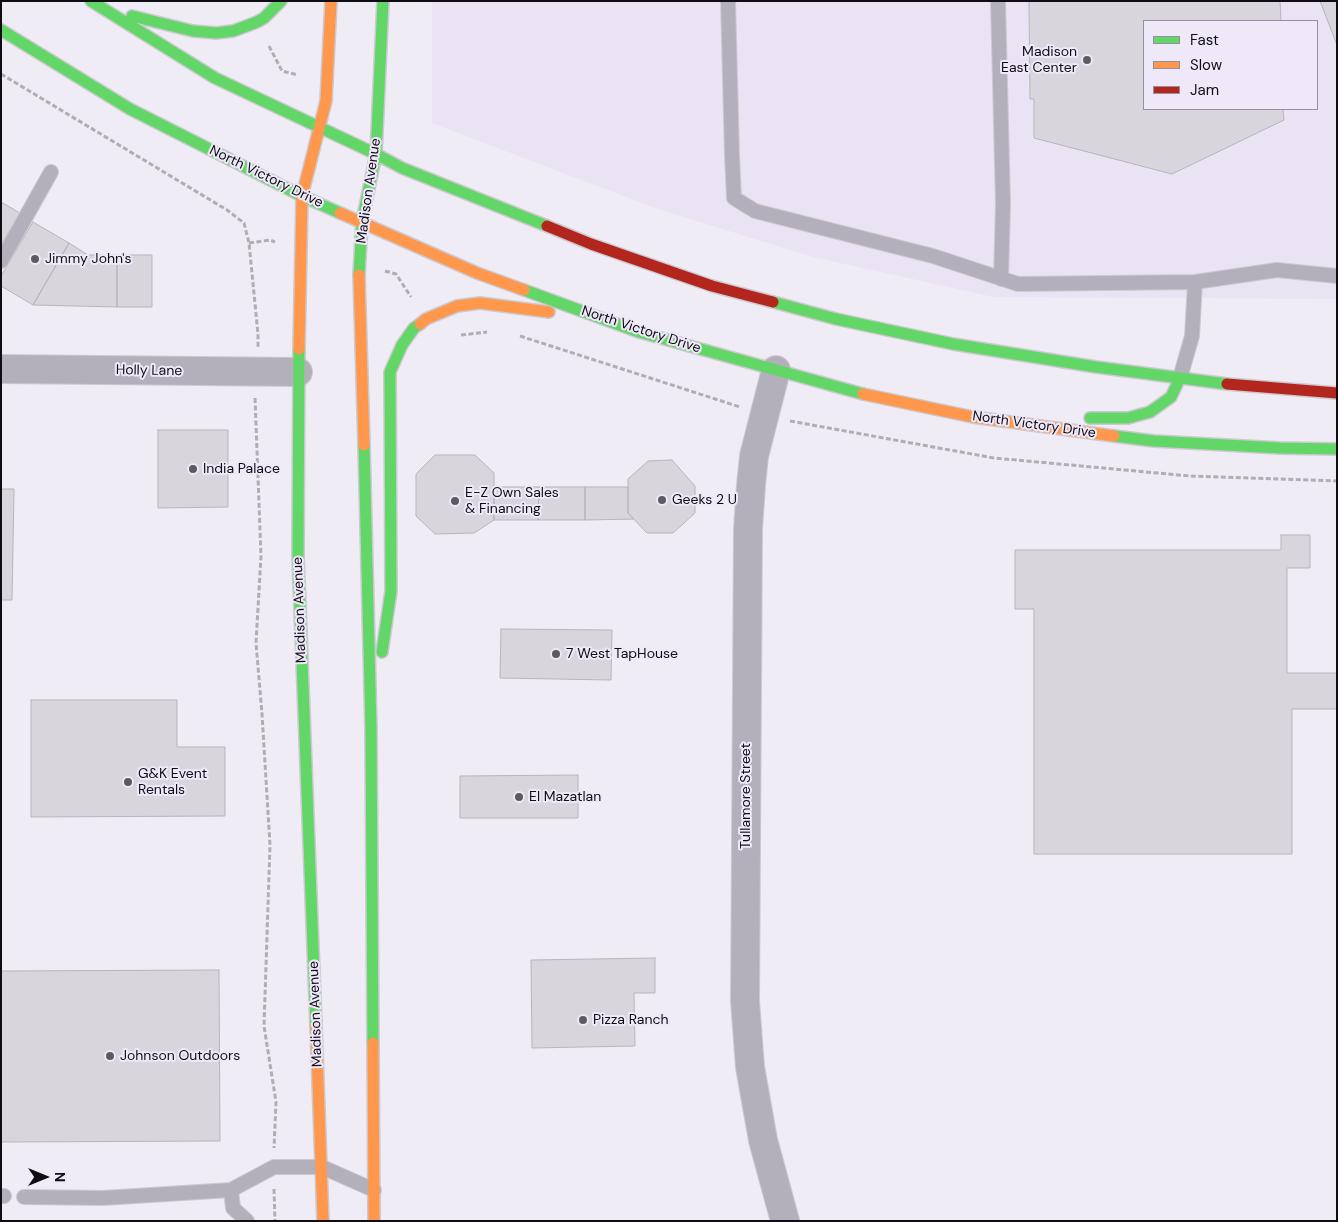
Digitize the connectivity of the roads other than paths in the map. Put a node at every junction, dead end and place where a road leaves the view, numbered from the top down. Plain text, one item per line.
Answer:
1 (281, 1) edge
2 (331, 1) edge
3 (383, 1) edge
4 (728, 1) edge
5 (998, 1) edge
6 (95, 4) edge
7 (1, 30) edge
8 (319, 127) junction
9 (376, 154) junction
10 (51, 172) dead end
11 (302, 196) junction
12 (362, 222) junction
13 (1, 261) edge
14 (1337, 276) edge
15 (1001, 279) junction
16 (1195, 282) junction
17 (639, 332) junction
18 (1, 369) edge
19 (776, 370) junction
20 (298, 372) junction
21 (1180, 378) junction
22 (1337, 393) edge
23 (909, 404) junction
24 (993, 408) dead end
25 (1082, 417) dead end
26 (1337, 448) edge
27 (371, 728) junction
28 (322, 1167) junction
29 (231, 1190) junction
30 (374, 1190) junction
31 (24, 1197) dead end
32 (247, 1221) edge
33 (323, 1221) edge
34 (374, 1221) edge
35 (785, 1221) edge

1 - 6 main road
2 - 8 main road, Madison Avenue
3 - 9 main road, Madison Avenue
4 - 15 lane
5 - 15 lane
6 - 8 main road
7 - 11 main road, North Victory Drive
8 - 9 main road
8 - 11 main road, Madison Avenue
9 - 12 main road, Madison Avenue
9 - 21 main road
10 - 13 lane
11 - 12 main road, North Victory Drive
11 - 20 main road, Madison Avenue
12 - 17 main road, North Victory Drive
12 - 27 main road, Madison Avenue
14 - 16 lane
15 - 16 lane
16 - 21 lane
17 - 19 main road, North Victory Drive
17 - 27 main road
18 - 20 street, Holly Lane
19 - 23 main road, North Victory Drive
19 - 35 street, Tullamore Street
20 - 28 main road, Madison Avenue
21 - 22 main road
21 - 25 main road
23 - 24 main road
23 - 26 main road, North Victory Drive
27 - 30 main road, Madison Avenue
28 - 29 lane
28 - 30 lane
28 - 33 main road, Madison Avenue
29 - 31 lane
29 - 32 lane
30 - 34 main road, Madison Avenue

